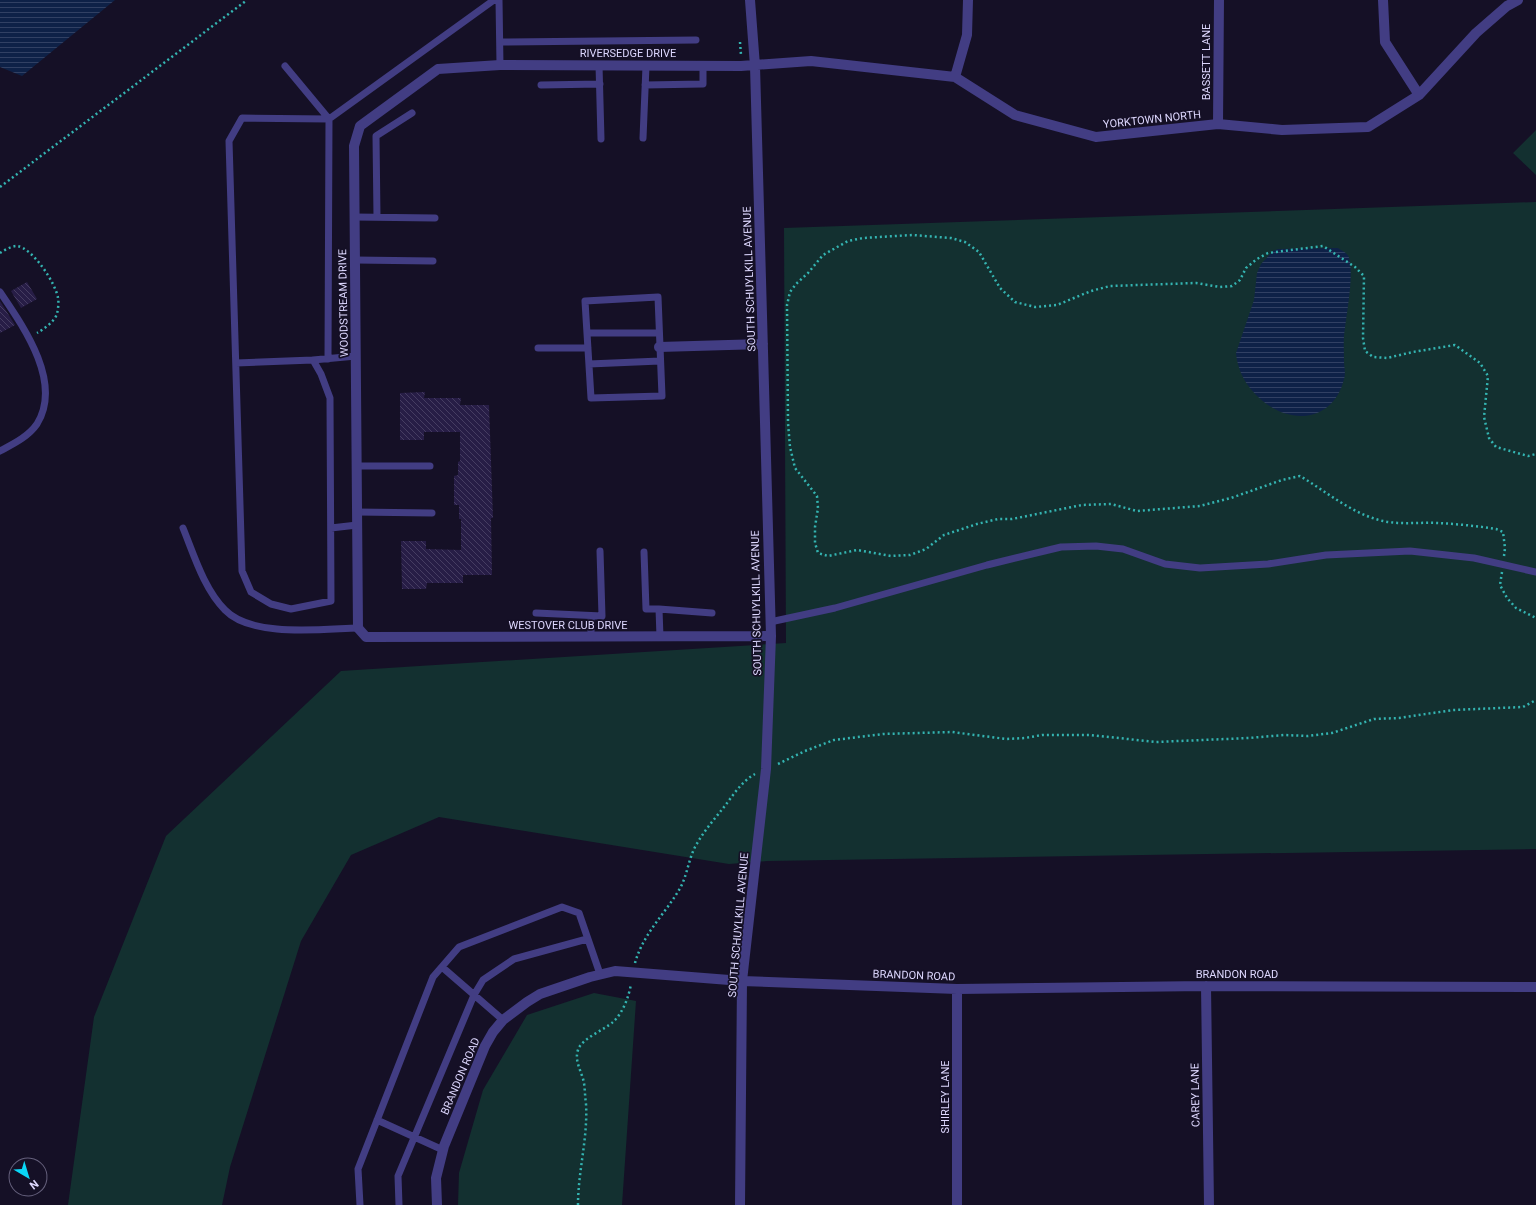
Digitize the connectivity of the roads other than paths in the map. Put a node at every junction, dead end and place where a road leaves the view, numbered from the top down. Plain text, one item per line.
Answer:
1 (494, 0) edge
2 (499, 0) edge
3 (750, 0) edge
4 (968, 0) edge
5 (1219, 0) edge
6 (1383, 0) edge
7 (1518, 0) edge
8 (696, 40) dead end
9 (500, 42) junction
10 (500, 65) junction
11 (599, 65) junction
12 (285, 66) dead end
13 (646, 66) junction
14 (703, 66) junction
15 (755, 66) junction
16 (955, 77) junction
17 (600, 84) junction
18 (541, 85) dead end
19 (645, 85) junction
20 (1419, 95) junction
21 (412, 114) dead end
22 (329, 119) junction
23 (1218, 124) junction
24 (643, 138) dead end
25 (601, 139) dead end
26 (354, 216) junction
27 (377, 217) junction
28 (434, 218) dead end
29 (355, 260) junction
30 (433, 261) dead end
31 (0, 292) edge
32 (587, 333) junction
33 (659, 333) junction
34 (762, 344) junction
35 (538, 348) dead end
36 (588, 348) junction
37 (659, 348) junction
38 (356, 356) junction
39 (328, 359) junction
40 (313, 360) junction
41 (660, 361) junction
42 (236, 363) junction
43 (589, 364) junction
44 (0, 450) edge
45 (357, 466) junction
46 (430, 466) dead end
47 (357, 512) junction
48 (432, 513) dead end
49 (357, 525) junction
50 (183, 528) dead end
51 (331, 528) junction
52 (600, 551) dead end
53 (644, 552) dead end
54 (1536, 572) edge
55 (660, 609) junction
56 (536, 613) dead end
57 (712, 613) dead end
58 (591, 616) junction
59 (770, 622) junction
60 (358, 628) junction
61 (771, 636) junction
62 (592, 637) junction
63 (660, 637) junction
64 (587, 939) junction
65 (442, 967) junction
66 (600, 974) junction
67 (742, 981) junction
68 (1206, 986) junction
69 (1536, 987) edge
70 (957, 988) junction
71 (474, 995) junction
72 (503, 1020) junction
73 (377, 1120) junction
74 (413, 1136) junction
75 (443, 1150) junction
76 (360, 1205) edge
77 (398, 1205) edge
78 (437, 1205) edge
79 (740, 1205) edge
80 (957, 1205) edge
81 (1209, 1205) edge

1 - 22 lane
2 - 9 lane
3 - 15 street, SOUTH SCHUYLKILL AVENUE
4 - 16 street
5 - 23 street, BASSETT LANE
6 - 20 street
7 - 20 street, YORKTOWN NORTH
8 - 9 lane
9 - 10 lane
10 - 11 street, RIVERSEDGE DRIVE
10 - 26 street, WOODSTREAM DRIVE
11 - 13 street, RIVERSEDGE DRIVE
11 - 17 lane
12 - 22 lane
13 - 14 street, RIVERSEDGE DRIVE
13 - 19 lane
14 - 15 street, RIVERSEDGE DRIVE
14 - 19 lane
15 - 16 street, YORKTOWN NORTH
15 - 34 street, SOUTH SCHUYLKILL AVENUE
16 - 23 street, YORKTOWN NORTH
17 - 18 lane
17 - 25 lane
19 - 24 lane
20 - 23 street, YORKTOWN NORTH
21 - 27 lane
22 - 39 lane
22 - 42 lane
26 - 27 lane
26 - 29 street, WOODSTREAM DRIVE
27 - 28 lane
29 - 30 lane
29 - 38 street, WOODSTREAM DRIVE
31 - 44 lane
32 - 33 lane
32 - 33 lane
32 - 36 lane
33 - 37 lane
34 - 37 street
34 - 59 street, SOUTH SCHUYLKILL AVENUE
35 - 36 lane
36 - 43 lane
37 - 41 lane
38 - 39 lane
38 - 45 street, WOODSTREAM DRIVE
39 - 40 lane
40 - 42 lane
40 - 51 lane
41 - 43 lane
41 - 43 lane
42 - 51 lane
45 - 46 lane
45 - 47 street, WOODSTREAM DRIVE
47 - 48 lane
47 - 49 street, WOODSTREAM DRIVE
49 - 51 lane
49 - 60 street, WOODSTREAM DRIVE
50 - 60 lane
52 - 58 lane
53 - 55 lane
54 - 59 lane
55 - 57 lane
55 - 63 lane
56 - 58 lane
58 - 62 lane
59 - 61 street, SOUTH SCHUYLKILL AVENUE
60 - 62 street, WESTOVER CLUB DRIVE
61 - 63 street, WESTOVER CLUB DRIVE
61 - 67 street, SOUTH SCHUYLKILL AVENUE
62 - 63 street, WESTOVER CLUB DRIVE
64 - 65 lane
64 - 66 lane
64 - 71 lane
65 - 71 lane
65 - 73 lane
66 - 67 street, BRANDON ROAD
66 - 72 street, BRANDON ROAD
67 - 70 street, BRANDON ROAD
67 - 79 street, SOUTH SCHUYLKILL AVENUE
68 - 69 street, BRANDON ROAD
68 - 70 street, BRANDON ROAD
68 - 81 street, CAREY LANE
70 - 80 street, SHIRLEY LANE
71 - 72 lane
71 - 74 lane
72 - 75 street, BRANDON ROAD
73 - 74 lane
73 - 76 lane
74 - 75 lane
74 - 77 lane
75 - 78 street, BRANDON ROAD

